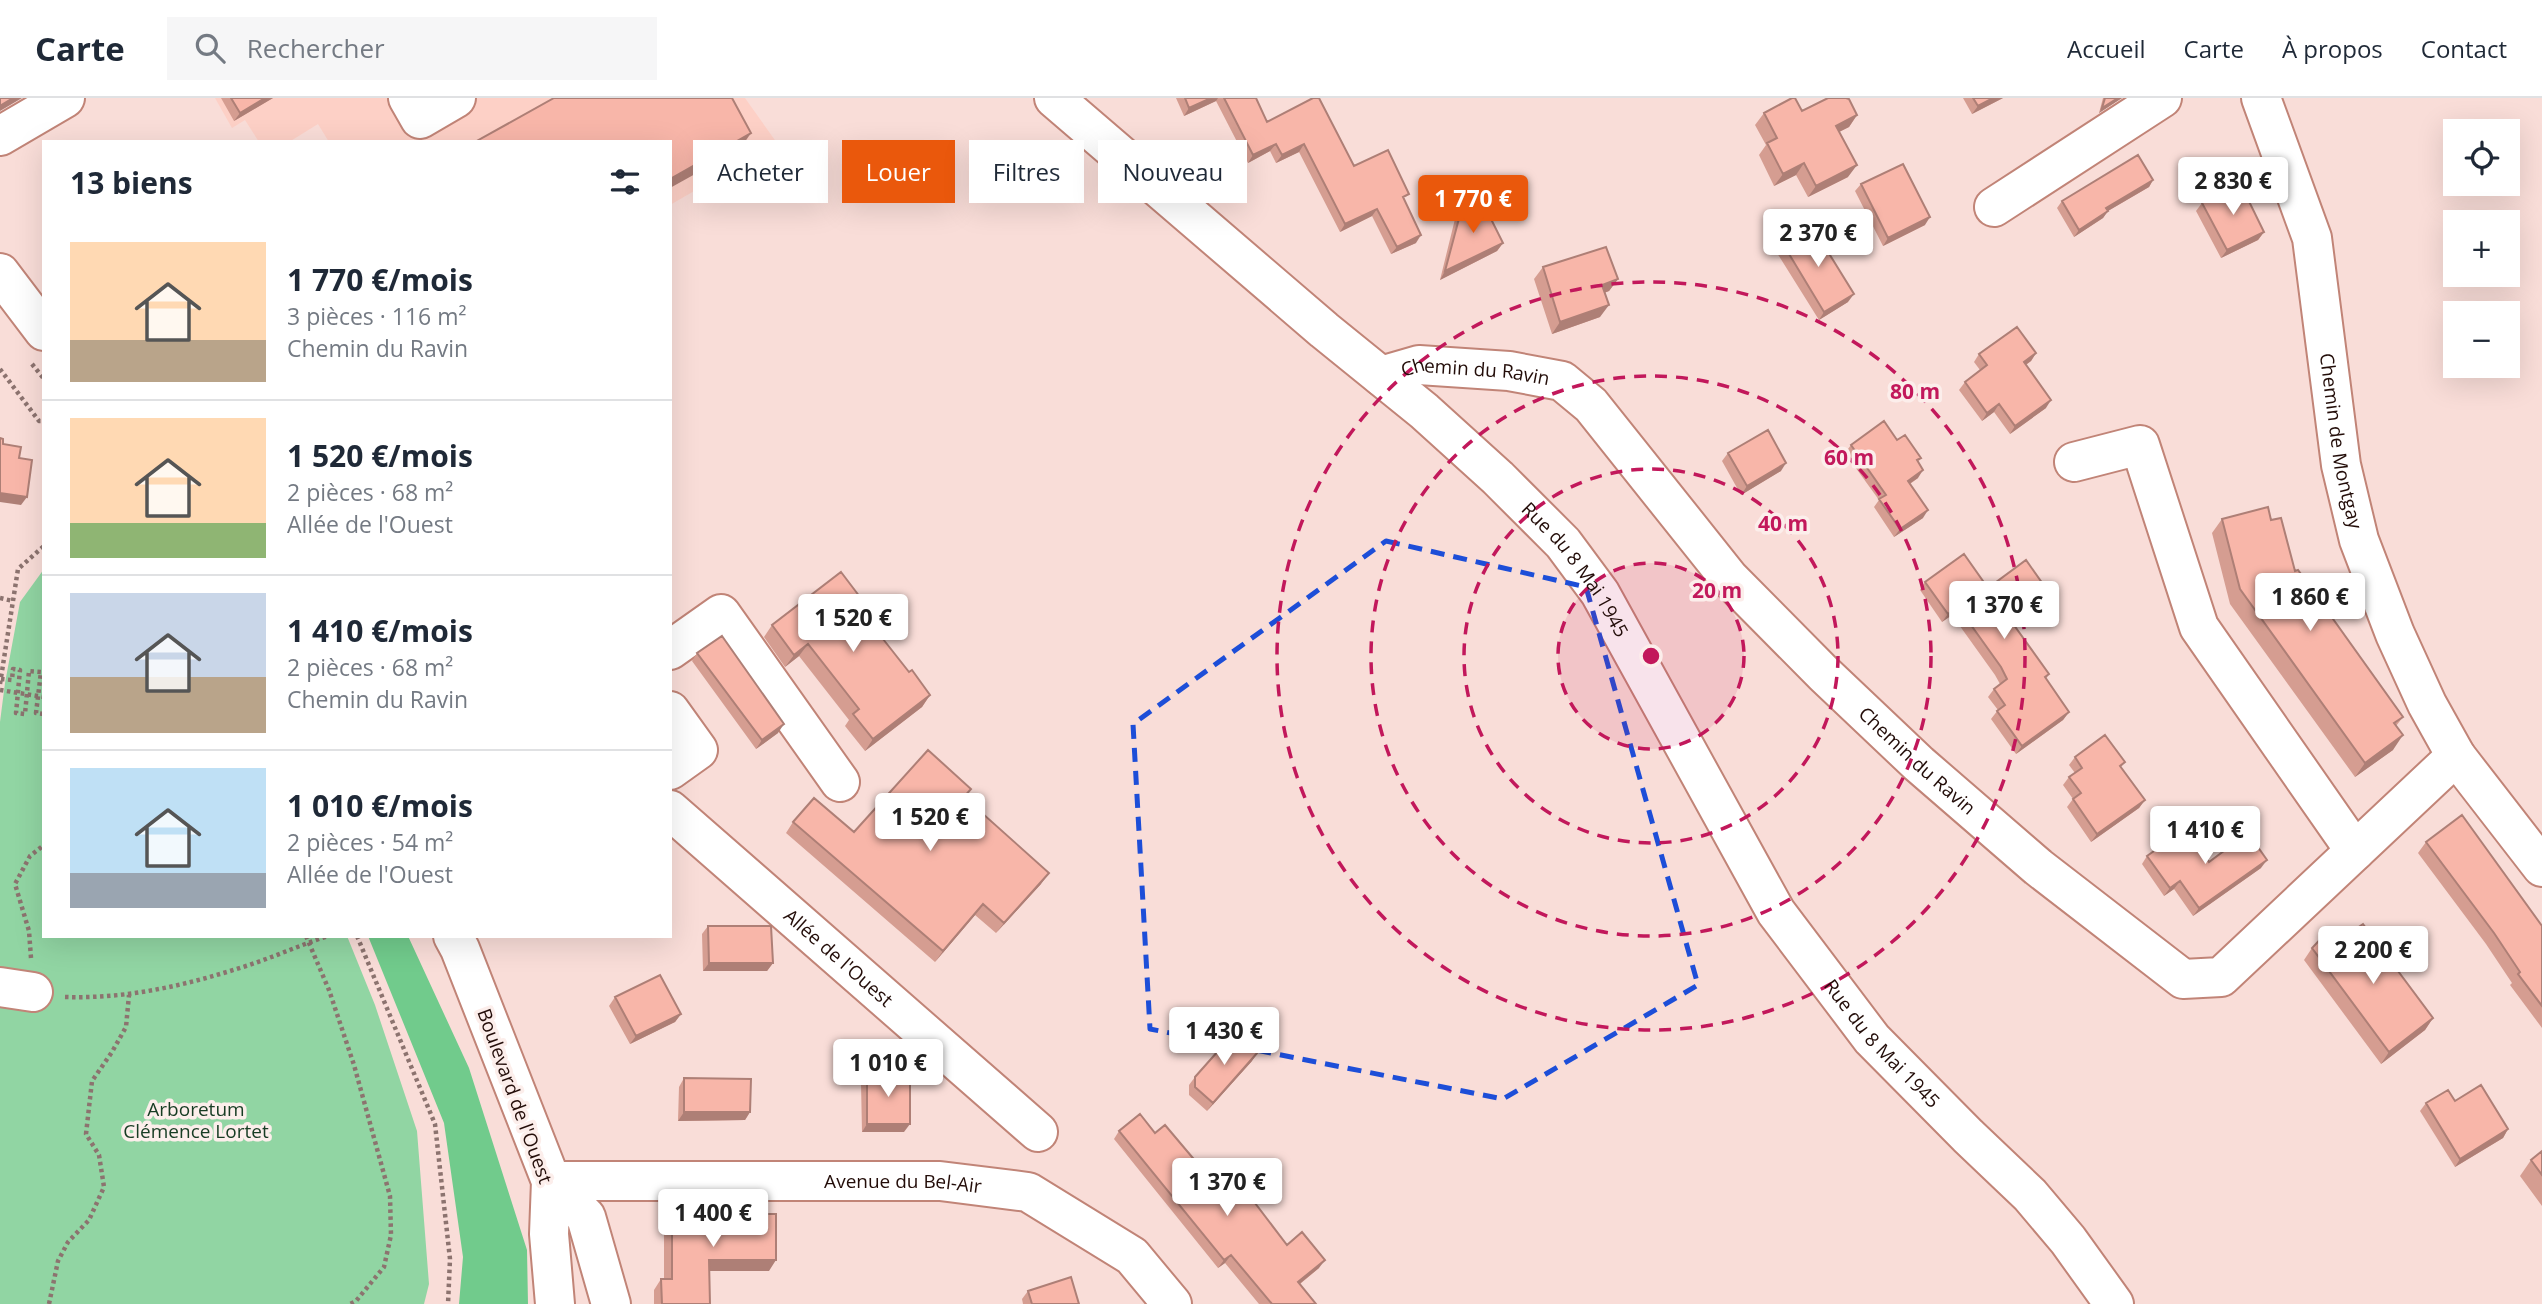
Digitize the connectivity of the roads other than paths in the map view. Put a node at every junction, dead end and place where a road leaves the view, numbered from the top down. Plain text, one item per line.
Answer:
1 (65, 98) edge
2 (408, 98) edge
3 (456, 98) edge
4 (1054, 98) edge
5 (2162, 98) edge
6 (2261, 98) edge
7 (0, 136) edge
8 (1994, 207) dead end
9 (0, 274) edge
10 (42, 328) edge
11 (1381, 376) junction
12 (2074, 462) dead end
13 (672, 649) edge
14 (672, 714) edge
15 (2456, 756) junction
16 (672, 769) edge
17 (840, 782) dead end
18 (672, 812) edge
19 (2355, 851) junction
20 (2542, 867) edge
21 (454, 938) edge
22 (1038, 1132) dead end
23 (551, 1181) junction
24 (549, 1234) junction
25 (600, 1268) junction
26 (555, 1304) edge
27 (611, 1304) edge
28 (1172, 1304) edge
29 (2114, 1304) edge

1 - 7 street
2 - 3 street
4 - 11 street, Rue du 8 Mai 1945
5 - 8 street
6 - 15 street, Chemin de Montgay
9 - 10 street
11 - 19 street, Chemin du Ravin
11 - 29 street, Rue du 8 Mai 1945
12 - 19 street
13 - 17 street
14 - 16 street
15 - 19 street, Chemin du Ravin
15 - 20 street, Chemin de Montgay
18 - 22 street, Allée de l'Ouest
21 - 23 street, Boulevard de l'Ouest
23 - 24 street, Boulevard de l'Ouest
23 - 25 street
23 - 28 street, Avenue du Bel-Air
24 - 25 street
24 - 26 street, Boulevard de l'Ouest
25 - 27 street

